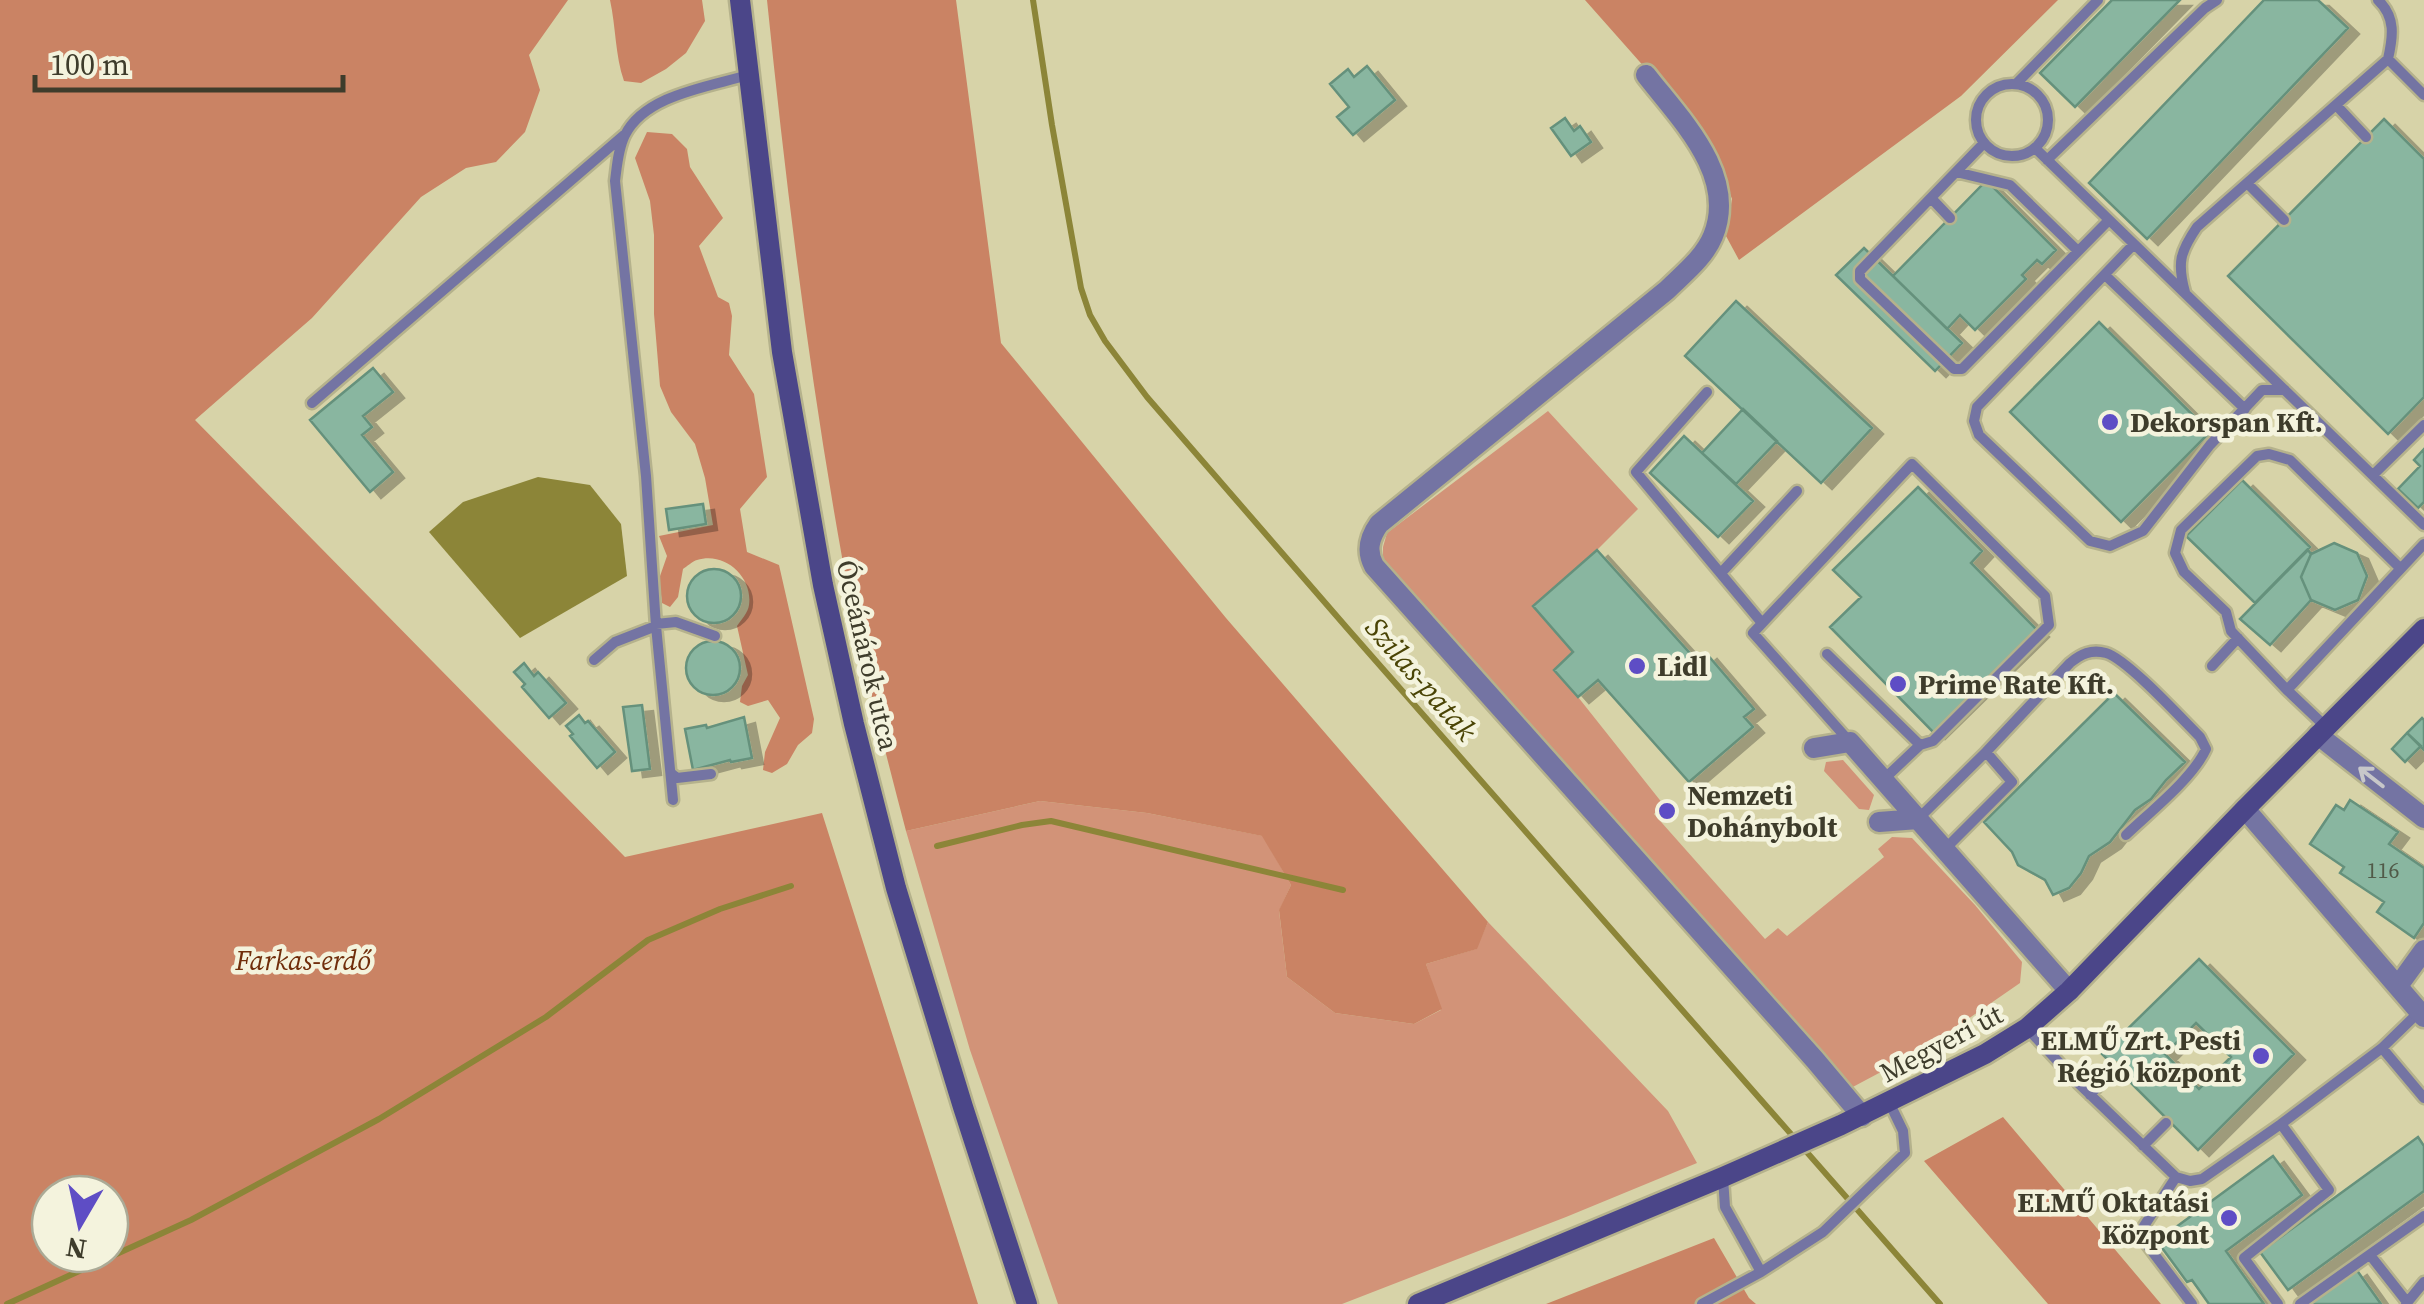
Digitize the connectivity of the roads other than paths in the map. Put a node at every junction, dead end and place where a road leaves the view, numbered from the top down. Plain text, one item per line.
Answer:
1 (740, 0) edge
2 (2098, 0) edge
3 (2217, 0) edge
4 (2378, 0) edge
5 (2388, 59) junction
6 (748, 75) junction
7 (1646, 75) dead end
8 (2016, 84) junction
9 (2424, 96) edge
10 (2336, 105) junction
11 (625, 135) junction
12 (2366, 137) dead end
13 (1984, 143) junction
14 (2035, 148) junction
15 (2047, 160) junction
16 (1956, 172) junction
17 (2247, 183) junction
18 (1931, 198) junction
19 (1950, 218) dead end
20 (2109, 220) junction
21 (2284, 220) dead end
22 (2134, 244) junction
23 (2078, 251) junction
24 (2104, 275) junction
25 (2185, 293) junction
26 (2285, 390) junction
27 (1707, 392) dead end
28 (312, 403) dead end
29 (2245, 408) junction
30 (2424, 425) edge
31 (2373, 475) junction
32 (1797, 491) dead end
33 (2424, 526) edge
34 (2424, 544) edge
35 (2400, 568) junction
36 (1721, 574) junction
37 (1762, 623) junction
38 (656, 625) junction
39 (2424, 629) edge
40 (715, 636) dead end
41 (2238, 638) junction
42 (1827, 654) dead end
43 (594, 660) dead end
44 (2212, 666) dead end
45 (2287, 690) junction
46 (2322, 731) junction
47 (1850, 742) junction
48 (1920, 746) junction
49 (1814, 748) dead end
50 (1986, 752) junction
51 (671, 772) junction
52 (711, 774) dead end
53 (1884, 780) junction
54 (673, 800) dead end
55 (2244, 809) junction
56 (2424, 818) edge
57 (1918, 819) junction
58 (1879, 822) dead end
59 (2126, 834) dead end
60 (1945, 850) junction
61 (2424, 950) edge
62 (2398, 986) junction
63 (2069, 991) junction
64 (2422, 1014) edge
65 (2028, 1028) junction
66 (2382, 1048) junction
67 (2114, 1068) dead end
68 (2090, 1095) junction
69 (2424, 1098) edge
70 (1889, 1102) junction
71 (1862, 1116) junction
72 (2166, 1122) dead end
73 (2281, 1124) junction
74 (2143, 1146) junction
75 (1723, 1178) junction
76 (2176, 1178) junction
77 (2424, 1216) edge
78 (2370, 1254) junction
79 (1761, 1272) junction
80 (2424, 1282) edge
81 (2407, 1303) edge
82 (1027, 1304) edge
83 (1418, 1304) edge
84 (1702, 1304) edge
85 (2192, 1304) edge
86 (2278, 1304) edge
87 (2300, 1304) edge

1 - 6 street, Óceánárok utca
2 - 8 lane
3 - 15 lane
4 - 5 lane
5 - 9 lane
5 - 10 lane
6 - 11 lane
6 - 82 street, Óceánárok utca
7 - 71 street
8 - 13 lane
8 - 14 lane
10 - 12 lane
10 - 17 lane
11 - 28 lane
11 - 38 lane
13 - 14 lane
13 - 16 lane
14 - 15 lane
15 - 20 lane
16 - 18 lane
16 - 23 lane
17 - 21 lane
17 - 25 lane
18 - 19 lane
18 - 23 lane
20 - 22 lane
20 - 23 lane
22 - 24 lane
22 - 25 lane
24 - 29 lane
24 - 29 lane
25 - 26 lane
26 - 29 lane
26 - 31 lane
27 - 36 lane
30 - 31 lane
31 - 33 lane
32 - 36 lane
34 - 35 lane
35 - 41 lane
35 - 45 lane
36 - 37 lane
37 - 47 lane
37 - 48 lane
38 - 40 lane
38 - 43 lane
38 - 51 lane
39 - 46 street, Megyeri út
41 - 44 lane
41 - 45 lane
42 - 48 lane
45 - 46 lane
46 - 55 street, Megyeri út
56 -> 46 street
47 - 49 street
47 - 53 street
48 - 53 lane
50 - 57 lane
50 - 59 lane
50 - 60 lane
51 - 52 lane
51 - 54 lane
53 - 57 street
55 - 62 street
55 - 63 street, Megyeri út
57 - 58 street
57 - 60 street
60 - 63 street
61 - 62 street
62 - 64 street
63 - 65 street, Megyeri út
64 - 66 lane
65 - 68 lane
65 - 70 street, Megyeri út
66 - 69 lane
66 - 73 lane
67 - 68 lane
68 - 74 lane
70 - 71 street, Megyeri út
70 - 79 lane
71 - 75 street, Megyeri út
72 - 74 lane
73 - 76 lane
73 - 86 lane
74 - 76 lane
75 - 79 lane
75 - 83 street, Megyeri út
76 - 85 lane
77 - 78 lane
78 - 81 lane
78 - 87 lane
79 - 84 lane
80 - 81 lane

